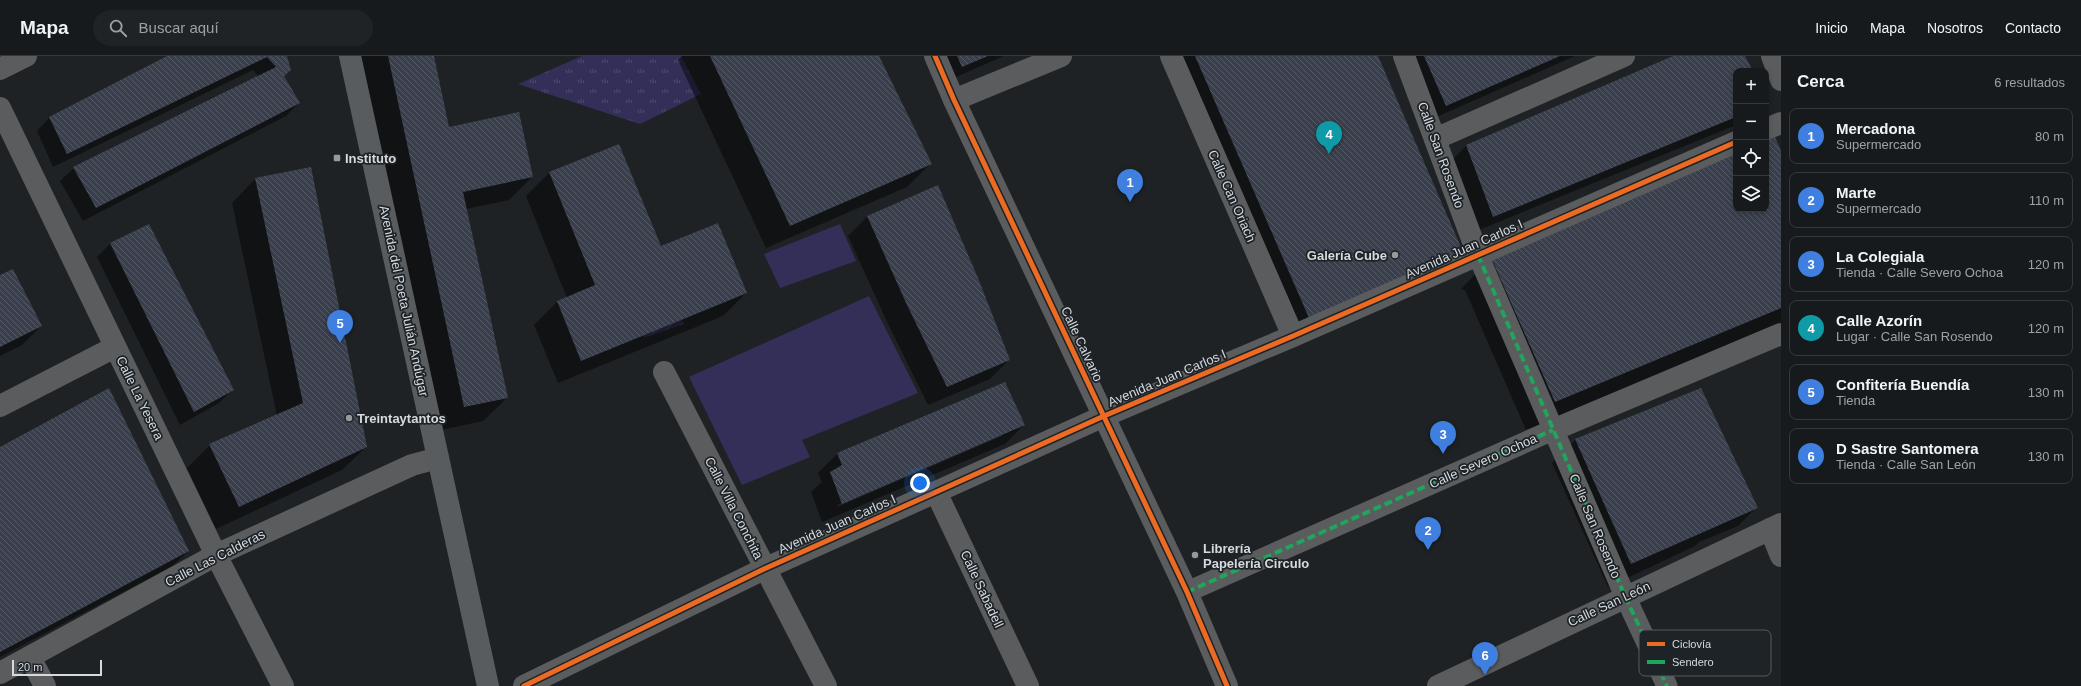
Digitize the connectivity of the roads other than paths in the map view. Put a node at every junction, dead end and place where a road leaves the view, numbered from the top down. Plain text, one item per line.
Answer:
1 (26, 56) edge
2 (350, 56) edge
3 (935, 56) edge
4 (1061, 56) edge
5 (1171, 56) edge
6 (1404, 56) edge
7 (1624, 56) edge
8 (1772, 56) edge
9 (0, 69) edge
10 (1781, 80) edge
11 (954, 100) junction
12 (0, 108) edge
13 (1781, 123) edge
14 (1769, 128) edge
15 (1435, 139) junction
16 (1733, 143) edge
17 (1478, 255) junction
18 (1781, 334) edge
19 (1294, 336) junction
20 (115, 347) junction
21 (664, 372) dead end
22 (0, 406) edge
23 (1104, 416) junction
24 (1553, 430) junction
25 (438, 458) junction
26 (936, 492) junction
27 (1776, 526) edge
28 (216, 555) junction
29 (1781, 556) edge
30 (764, 569) junction
31 (1187, 592) junction
32 (1625, 596) junction
33 (1641, 630) edge
34 (30, 657) junction
35 (0, 673) edge
36 (1662, 676) edge
37 (45, 686) edge
38 (283, 686) edge
39 (488, 686) edge
40 (524, 686) edge
41 (826, 686) edge
42 (1028, 686) edge
43 (1227, 686) edge
44 (1438, 686) edge
45 (1667, 686) edge

1 - 9 street
2 - 25 highway, Avenida del Poeta Julián Andúgar
3 - 11 street, Calle Calvario
4 - 11 street
5 - 19 street, Calle Can Oriach
6 - 15 street, Calle San Rosendo
7 - 15 street
8 - 10 street
11 - 23 street, Calle Calvario
12 - 20 street, Calle La Yesera
13 - 14 street
15 - 17 street, Calle San Rosendo
16 - 17 street, Avenida Juan Carlos I
17 - 19 street, Avenida Juan Carlos I
17 - 24 street, Calle San Rosendo
18 - 24 street, Calle Severo Ochoa
19 - 23 street, Avenida Juan Carlos I
20 - 22 street
20 - 28 street, Calle La Yesera
21 - 30 street, Calle Villa Conchita
23 - 26 street, Avenida Juan Carlos I
23 - 31 street, Calle Calvario
24 - 31 street, Calle Severo Ochoa
24 - 32 street, Calle San Rosendo
25 - 28 street, Calle Las Calderas
25 - 39 highway, Avenida del Poeta Julián Andúgar
26 - 30 street, Avenida Juan Carlos I
26 - 42 street, Calle Sabadell
27 - 29 street
27 - 32 street, Calle San León
28 - 34 street, Calle Las Calderas
28 - 38 street, Calle La Yesera
30 - 40 street, Avenida Juan Carlos I
30 - 41 street, Calle Villa Conchita
31 - 43 street, Calle Calvario
32 - 33 street, Calle San Rosendo
32 - 44 street, Calle San León
34 - 35 street, Calle Las Calderas
34 - 37 street
36 - 45 street, Calle San Rosendo

